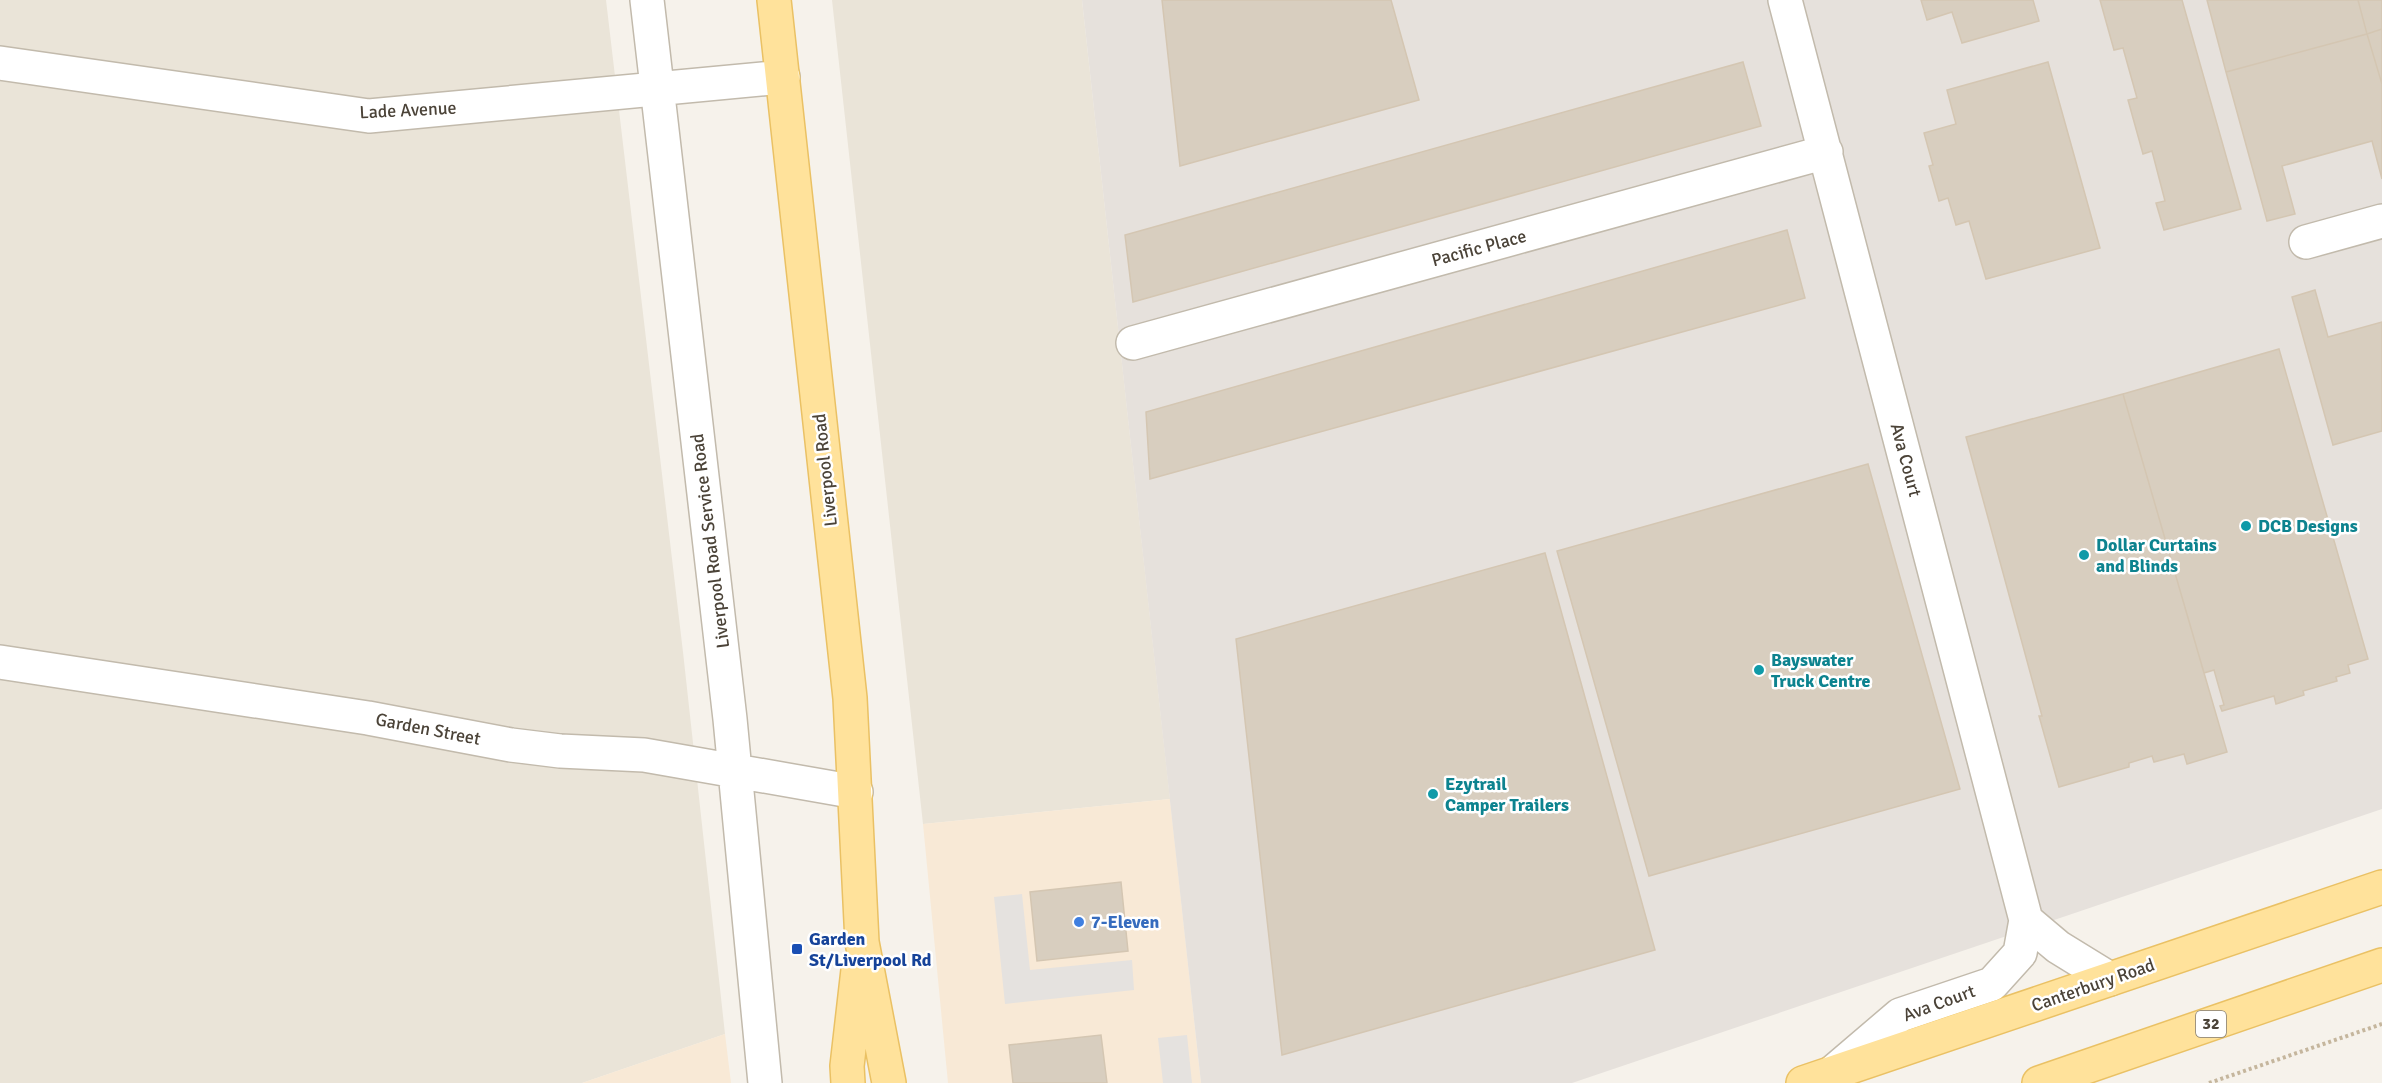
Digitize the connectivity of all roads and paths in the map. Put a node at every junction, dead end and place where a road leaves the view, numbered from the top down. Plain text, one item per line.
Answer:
1 (647, 0) edge
2 (774, 0) edge
3 (1785, 0) edge
4 (0, 63) edge
5 (783, 77) junction
6 (657, 87) junction
7 (1826, 152) junction
8 (2382, 221) edge
9 (2306, 242) dead end
10 (1133, 343) dead end
11 (0, 662) edge
12 (735, 772) junction
13 (856, 792) junction
14 (2382, 887) edge
15 (2026, 920) junction
16 (862, 942) junction
17 (2382, 966) edge
18 (2110, 979) junction
19 (2382, 1024) edge
20 (1817, 1078) edge
21 (765, 1083) edge
22 (848, 1083) edge
23 (889, 1083) edge
24 (2039, 1083) edge
25 (2208, 1083) edge

1 - 6 street, Liverpool Road Service Road
2 - 5 main road, Liverpool Road
3 - 7 street, Ava Court
4 - 6 street, Lade Avenue
5 - 6 street, Lade Avenue
5 - 13 main road, Liverpool Road
6 - 12 street, Liverpool Road Service Road
7 - 10 street, Pacific Place
7 - 15 street, Ava Court
8 - 9 street
11 - 12 street, Garden Street
12 - 13 street, Garden Street
12 - 21 street, Liverpool Road Service Road
13 - 16 main road, Liverpool Road
14 - 18 main road, Canterbury Road
15 - 18 street
15 - 20 street, Ava Court
16 - 22 main road, Liverpool Road
16 - 23 main road, Liverpool Road
17 - 24 main road, 32
18 - 20 main road, Canterbury Road
19 - 25 path

